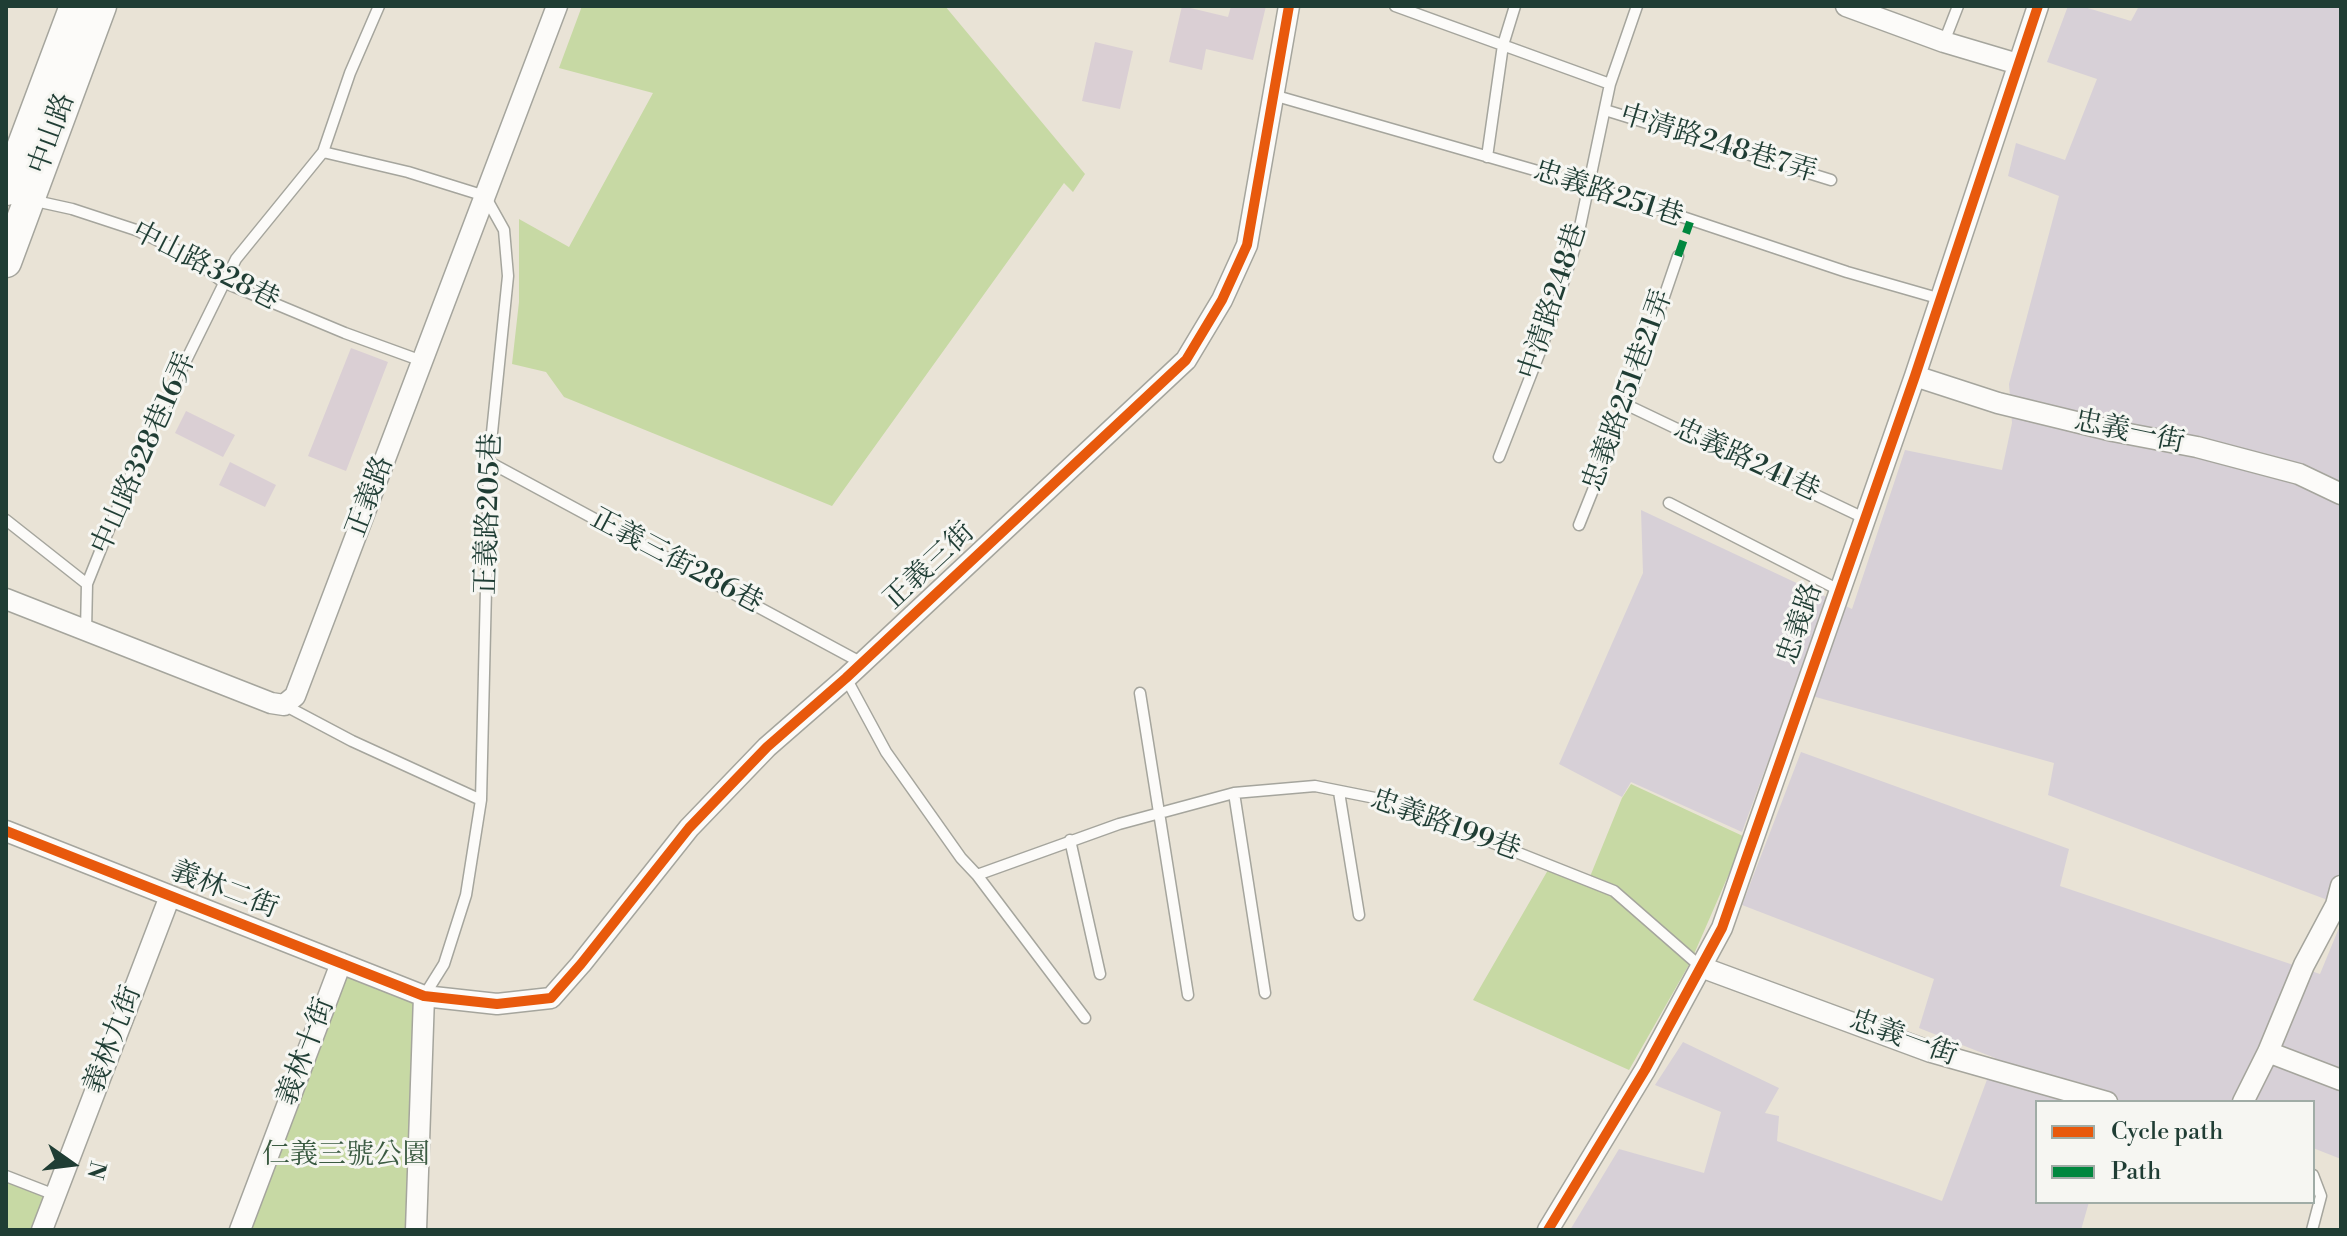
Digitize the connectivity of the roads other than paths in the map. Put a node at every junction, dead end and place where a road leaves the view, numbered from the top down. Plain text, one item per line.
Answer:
1 (75, 6) edge
2 (101, 6) edge
3 (379, 6) edge
4 (557, 6) edge
5 (1289, 6) edge
6 (1395, 6) edge
7 (1515, 6) edge
8 (1637, 6) edge
9 (1846, 6) edge
10 (1958, 6) edge
11 (2038, 6) edge
12 (1944, 42) junction
13 (1503, 45) junction
14 (2018, 64) junction
15 (1610, 84) junction
16 (1273, 95) junction
17 (1605, 110) junction
18 (323, 152) junction
19 (1487, 157) junction
20 (1831, 180) dead end
21 (1590, 186) junction
22 (17, 195) edge
23 (485, 196) junction
24 (1678, 256) dead end
25 (6, 262) edge
26 (223, 282) junction
27 (1941, 299) junction
28 (422, 361) junction
29 (1915, 376) junction
30 (1627, 405) junction
31 (1499, 457) dead end
32 (489, 462) junction
33 (2341, 494) edge
34 (1669, 503) dead end
35 (1864, 518) junction
36 (6, 520) edge
37 (1579, 525) dead end
38 (87, 584) junction
39 (1839, 590) junction
40 (6, 599) edge
41 (86, 631) junction
42 (862, 663) junction
43 (846, 678) junction
44 (1140, 693) dead end
45 (284, 705) junction
46 (1339, 792) junction
47 (1234, 793) junction
48 (481, 800) junction
49 (1160, 814) junction
50 (6, 831) edge
51 (1070, 840) junction
52 (977, 875) junction
53 (170, 896) junction
54 (2339, 899) edge
55 (1359, 915) dead end
56 (341, 963) junction
57 (1701, 967) junction
58 (1100, 974) dead end
59 (1265, 993) dead end
60 (1188, 995) dead end
61 (424, 996) junction
62 (1085, 1018) dead end
63 (2268, 1052) junction
64 (2341, 1080) edge
65 (2100, 1100) edge
66 (2244, 1100) edge
67 (6, 1176) edge
68 (2315, 1180) edge
69 (55, 1195) junction
70 (42, 1230) edge
71 (240, 1230) edge
72 (416, 1230) edge
73 (1548, 1230) edge
74 (2312, 1230) edge

1 - 22 main road, 中山路
2 - 22 main road, 中山路
3 - 18 lane
4 - 23 street, 正義路
5 - 16 street, 正義三街
6 - 13 lane
7 - 13 lane
8 - 15 lane, 中清路248巷
9 - 12 street
10 - 12 lane
11 - 14 street, 忠義路
12 - 14 street
13 - 15 lane
13 - 19 lane
14 - 27 street, 忠義路
15 - 17 lane, 中清路248巷
16 - 19 lane, 忠義路251巷
16 - 42 street, 正義三街
17 - 20 lane, 中清路248巷7弄
17 - 21 lane, 中清路248巷
18 - 23 lane
18 - 26 lane, 中山路328巷16弄
19 - 21 lane, 忠義路251巷
21 - 27 lane, 忠義路251巷
21 - 31 lane, 中清路248巷
22 - 25 main road, 中山路
22 - 26 lane, 中山路328巷
23 - 28 street, 正義路
23 - 32 lane, 正義路205巷
24 - 30 lane, 忠義路251巷21弄
26 - 28 lane, 中山路328巷
26 - 38 lane, 中山路328巷16弄
27 - 29 street, 忠義路
28 - 45 street, 正義路
29 - 33 street, 忠義一街
29 - 35 street, 忠義路
30 - 35 lane, 忠義路241巷
30 - 37 lane, 忠義路251巷21弄
32 - 42 lane, 正義三街286巷
32 - 48 lane, 正義路205巷
34 - 39 lane
35 - 39 street, 忠義路
36 - 38 lane
38 - 41 lane, 中山路328巷16弄
39 - 57 street, 忠義路
40 - 41 street
41 - 45 street
42 - 43 street, 正義三街
43 - 52 lane
43 - 61 street, 正義三街
44 - 49 lane
45 - 48 lane
46 - 47 lane, 忠義路199巷
46 - 55 lane
46 - 57 lane, 忠義路199巷
47 - 49 lane, 忠義路199巷
47 - 59 lane
48 - 61 lane, 正義路205巷
49 - 51 lane, 忠義路199巷
49 - 60 lane
50 - 53 street, 義林二街
51 - 52 lane, 忠義路199巷
51 - 58 lane
52 - 62 lane
53 - 56 street, 義林二街
53 - 69 street, 義林九街
54 - 63 street
56 - 61 street, 義林二街
56 - 71 street, 義林十街
57 - 65 street, 忠義一街
57 - 73 street, 忠義路
61 - 72 street
63 - 64 street
63 - 66 street
67 - 69 lane
68 - 74 lane
69 - 70 street, 義林九街

